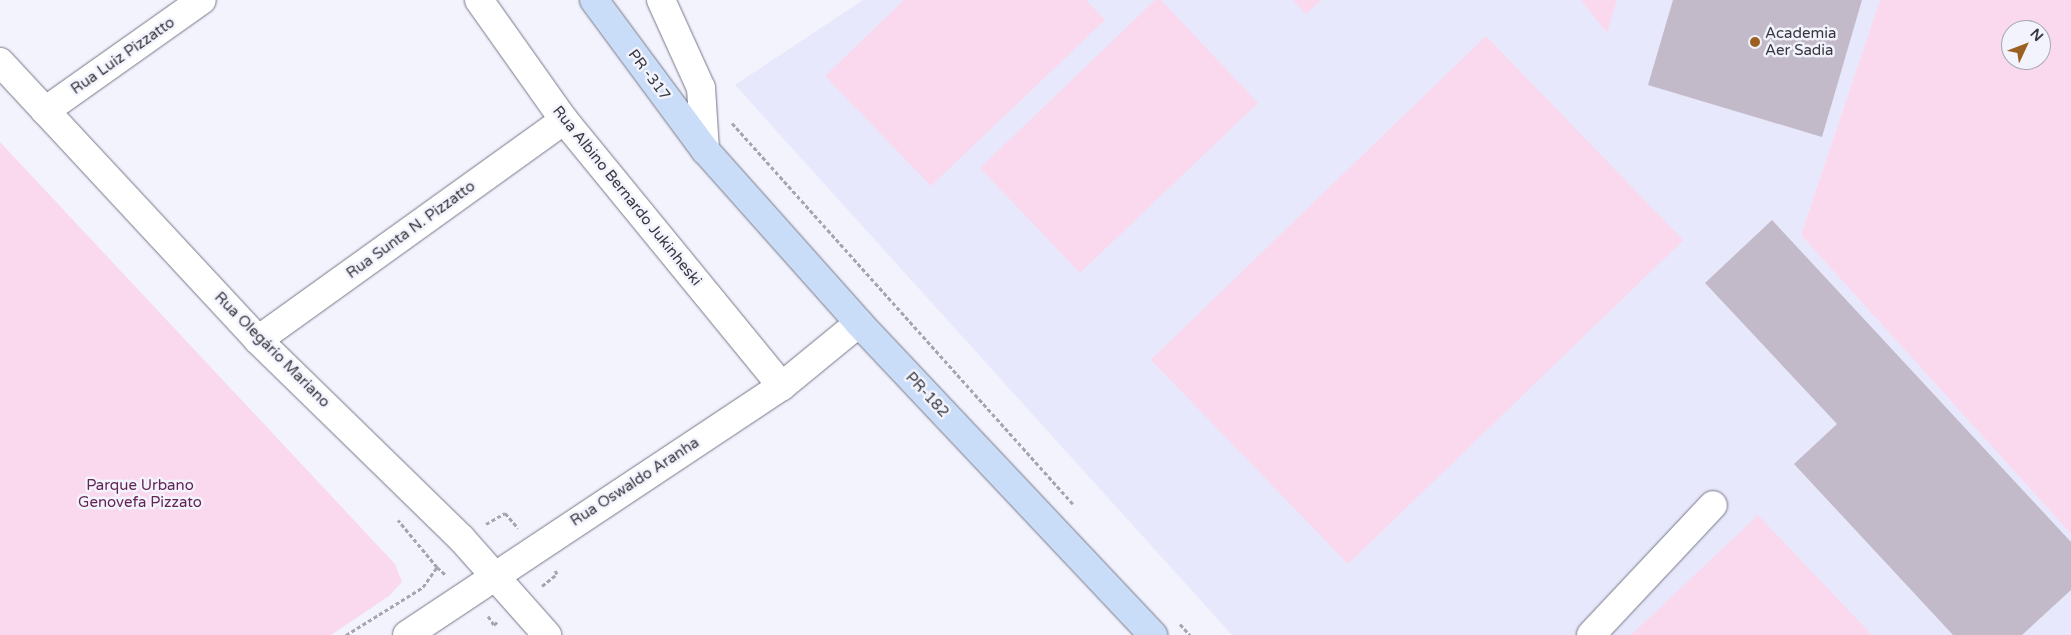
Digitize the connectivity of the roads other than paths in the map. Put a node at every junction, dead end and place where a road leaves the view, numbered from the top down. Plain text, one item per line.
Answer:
1 (202, 0) edge
2 (479, 0) edge
3 (594, 0) edge
4 (661, 0) edge
5 (0, 62) edge
6 (45, 111) junction
7 (564, 120) junction
8 (705, 150) junction
9 (859, 323) junction
10 (258, 340) junction
11 (782, 386) junction
12 (1713, 505) dead end
13 (493, 575) junction
14 (1144, 632) edge
15 (407, 635) edge
16 (547, 635) edge
17 (1591, 635) edge

1 - 6 street, Rua Luiz Pizzatto
2 - 7 street, Rua Albino Bernardo Jukinheski
3 - 8 main road, PR -317 / PR-182
4 - 8 street
5 - 6 street, Rua Olegário Mariano
6 - 10 street, Rua Olegário Mariano
7 - 10 street, Rua Sunta N. Pizzatto
7 - 11 street, Rua Albino Bernardo Jukinheski
8 - 9 main road, PR-182 / PR-182
9 - 11 street, Rua Oswaldo Aranha
9 - 14 main road, PR-182 / PR-182
10 - 13 street, Rua Olegário Mariano
11 - 13 street, Rua Oswaldo Aranha
12 - 17 street
13 - 15 street, Rua Oswaldo Aranha
13 - 16 street, Rua Olegário Mariano

